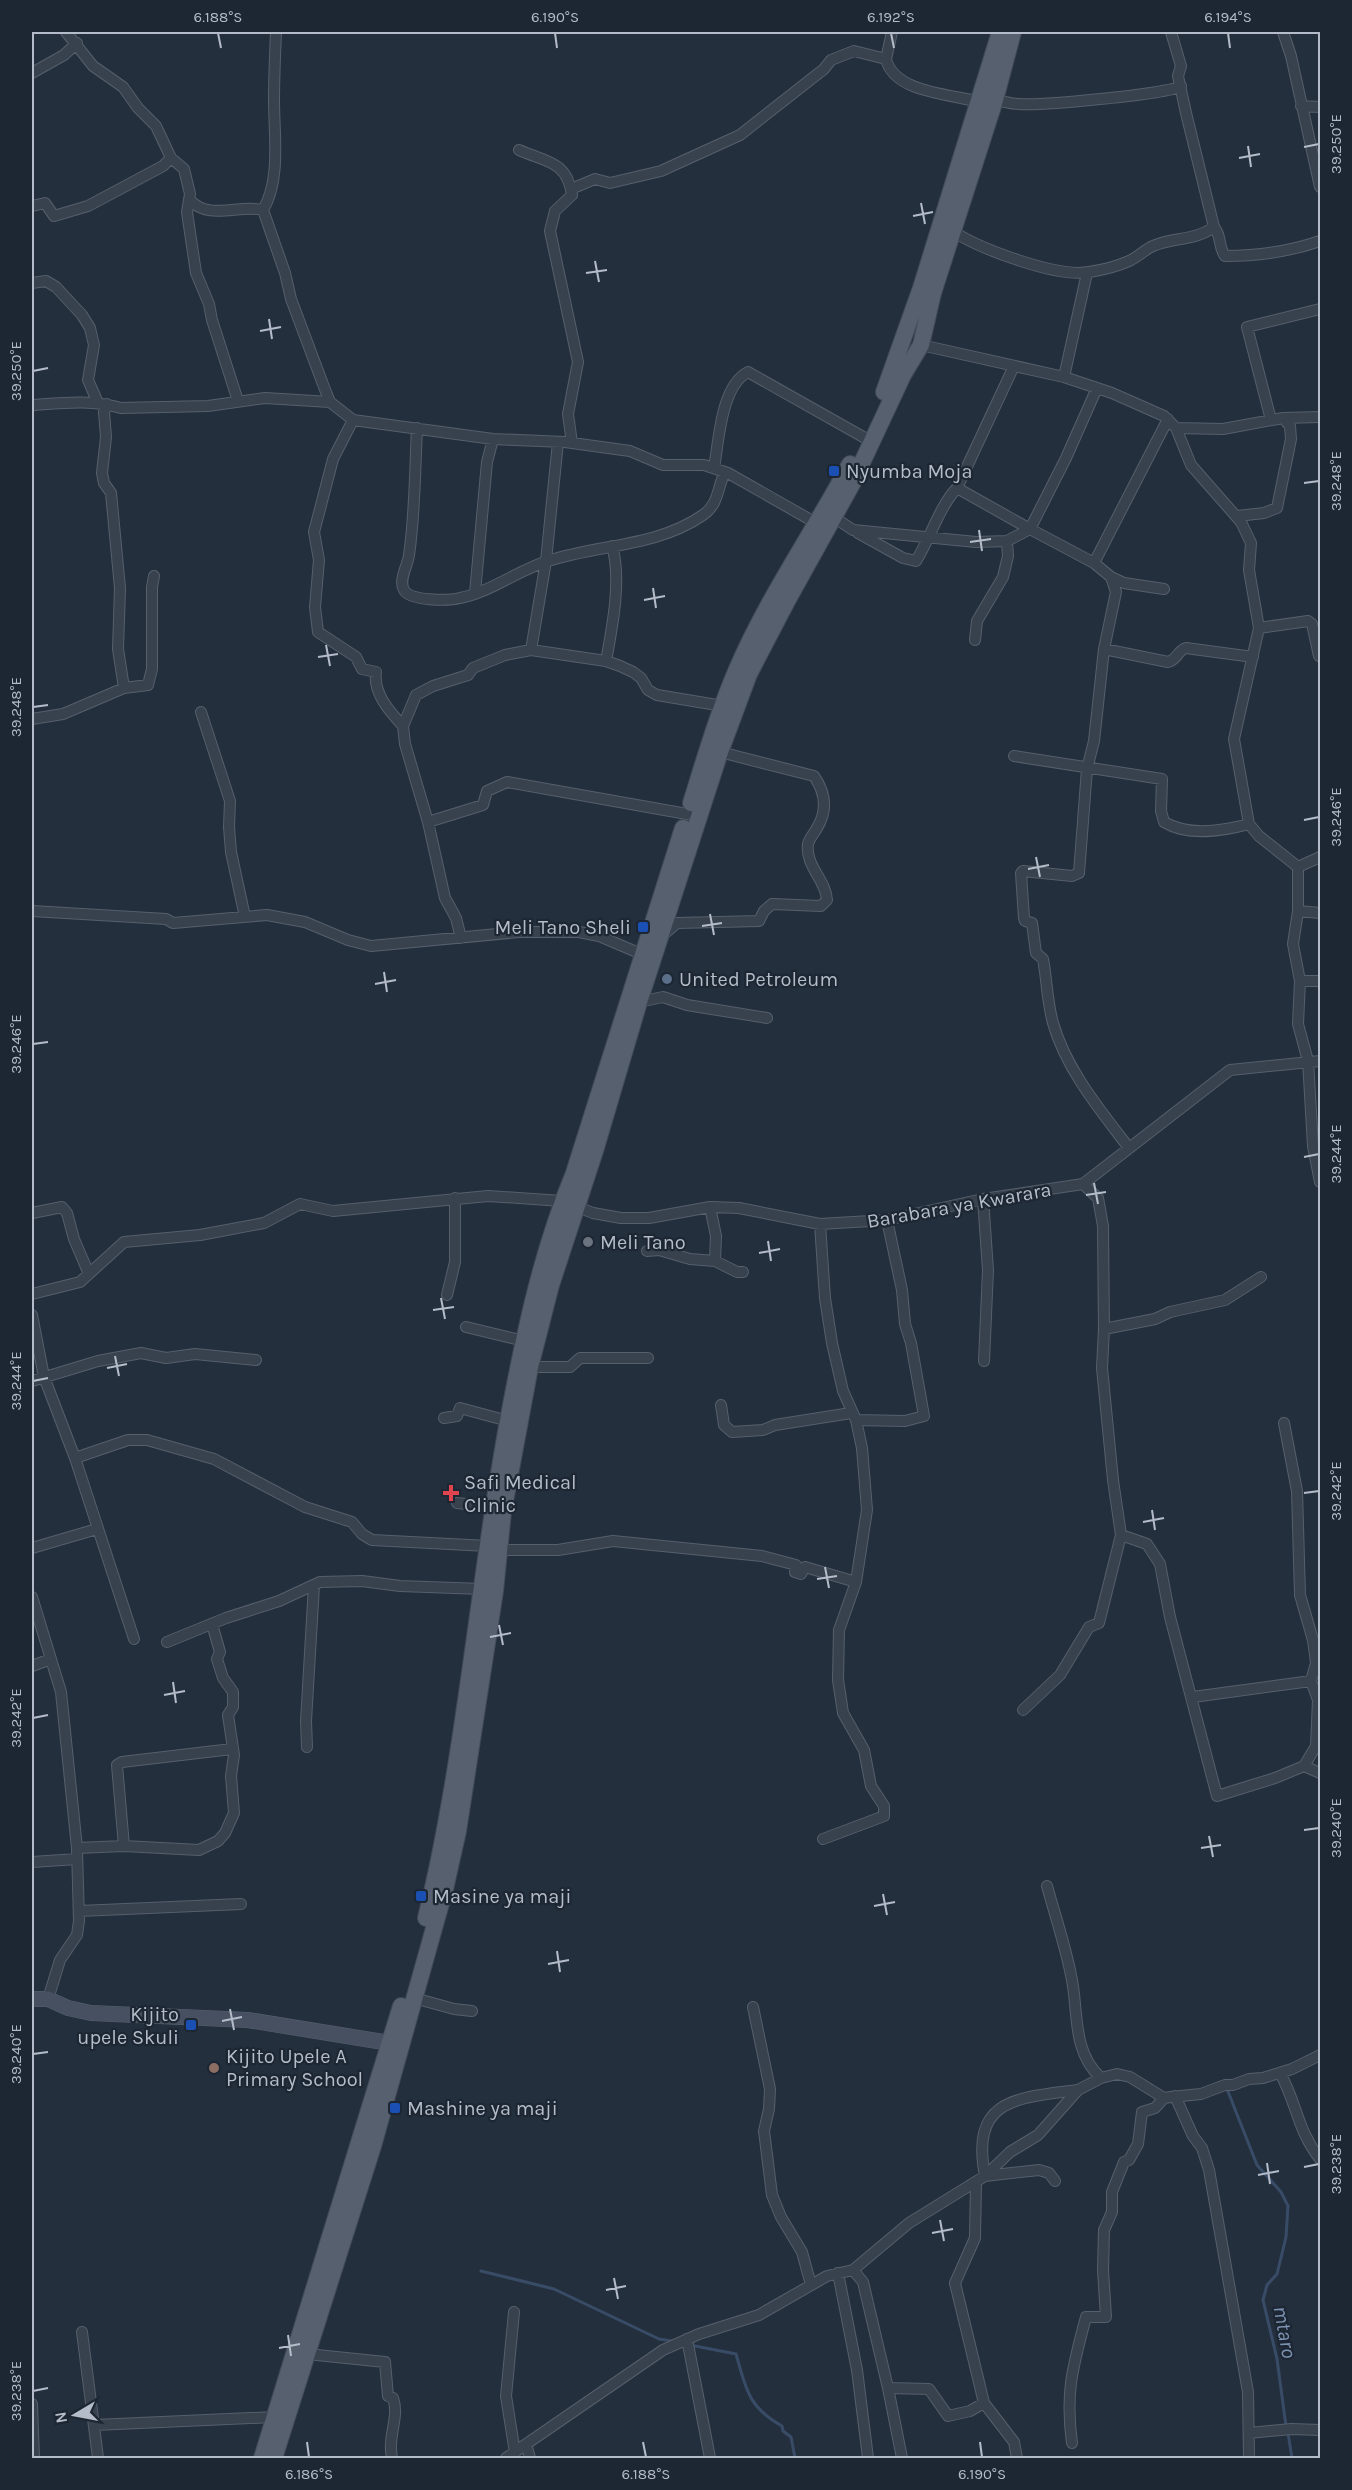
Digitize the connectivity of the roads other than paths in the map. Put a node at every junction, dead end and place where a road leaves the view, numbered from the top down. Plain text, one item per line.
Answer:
1 (66, 32) edge
2 (276, 32) edge
3 (892, 32) edge
4 (1000, 32) edge
5 (1013, 32) edge
6 (1172, 32) edge
7 (1283, 32) edge
8 (77, 43) junction
9 (886, 59) junction
10 (32, 73) edge
11 (1181, 86) junction
12 (988, 101) junction
13 (1301, 106) junction
14 (1320, 107) edge
15 (519, 150) dead end
16 (171, 158) junction
17 (1320, 187) edge
18 (571, 189) junction
19 (190, 200) junction
20 (32, 206) edge
21 (263, 210) junction
22 (1214, 228) junction
23 (954, 232) junction
24 (1320, 241) edge
25 (1087, 273) junction
26 (32, 283) edge
27 (1320, 309) edge
28 (921, 345) junction
29 (1014, 366) junction
30 (1064, 377) junction
31 (1097, 388) junction
32 (238, 401) junction
33 (330, 402) junction
34 (102, 404) junction
35 (32, 405) edge
36 (1320, 417) edge
37 (1168, 419) junction
38 (1277, 419) junction
39 (353, 420) junction
40 (417, 428) junction
41 (1176, 428) junction
42 (865, 438) junction
43 (493, 439) junction
44 (558, 442) junction
45 (572, 443) junction
46 (719, 470) junction
47 (957, 488) junction
48 (1237, 516) junction
49 (825, 517) junction
50 (853, 530) junction
51 (1030, 530) junction
52 (930, 538) junction
53 (1007, 542) junction
54 (612, 546) junction
55 (546, 561) junction
56 (1094, 563) junction
57 (154, 576) dead end
58 (1111, 577) junction
59 (1164, 589) dead end
60 (476, 593) junction
61 (1258, 628) junction
62 (975, 640) dead end
63 (1104, 649) junction
64 (531, 650) junction
65 (1319, 656) dead end
66 (1253, 657) junction
67 (606, 661) junction
68 (124, 688) junction
69 (723, 706) junction
70 (201, 712) dead end
71 (32, 719) edge
72 (402, 726) junction
73 (720, 752) junction
74 (1014, 756) dead end
75 (1087, 769) junction
76 (687, 814) junction
77 (428, 822) junction
78 (1249, 824) junction
79 (1320, 857) edge
80 (1298, 867) junction
81 (32, 911) edge
82 (1298, 911) junction
83 (1320, 913) edge
84 (245, 917) junction
85 (461, 938) junction
86 (660, 940) junction
87 (648, 957) junction
88 (1300, 981) junction
89 (1320, 981) edge
90 (639, 1002) junction
91 (767, 1017) dead end
92 (1308, 1061) junction
93 (1320, 1061) edge
94 (1129, 1148) junction
95 (1320, 1182) edge
96 (1083, 1184) junction
97 (455, 1198) junction
98 (983, 1199) junction
99 (570, 1205) junction
100 (710, 1207) junction
101 (32, 1214) edge
102 (887, 1220) junction
103 (820, 1224) junction
104 (647, 1251) dead end
105 (715, 1261) junction
106 (743, 1272) dead end
107 (89, 1274) junction
108 (1261, 1277) dead end
109 (32, 1294) edge
110 (447, 1295) dead end
111 (537, 1310) junction
112 (32, 1315) edge
113 (466, 1327) dead end
114 (1104, 1329) junction
115 (524, 1341) junction
116 (648, 1358) dead end
117 (256, 1360) dead end
118 (984, 1361) dead end
119 (530, 1367) junction
120 (44, 1377) junction
121 (32, 1381) edge
122 (721, 1405) dead end
123 (854, 1417) junction
124 (444, 1418) dead end
125 (508, 1421) junction
126 (1284, 1424) dead end
127 (75, 1458) junction
128 (457, 1503) dead end
129 (494, 1507) junction
130 (97, 1529) junction
131 (1121, 1535) junction
132 (32, 1548) edge
133 (494, 1548) junction
134 (856, 1582) junction
135 (314, 1585) junction
136 (482, 1589) junction
137 (32, 1597) edge
138 (212, 1624) junction
139 (134, 1639) dead end
140 (167, 1642) dead end
141 (51, 1659) junction
142 (32, 1666) edge
143 (1311, 1681) junction
144 (1193, 1697) junction
145 (1023, 1710) dead end
146 (1318, 1740) edge
147 (307, 1747) dead end
148 (232, 1749) junction
149 (1304, 1766) junction
150 (1320, 1773) edge
151 (823, 1839) dead end
152 (124, 1846) junction
153 (77, 1854) junction
154 (32, 1862) edge
155 (1047, 1886) dead end
156 (241, 1904) dead end
157 (79, 1911) junction
158 (414, 1998) junction
159 (32, 1999) edge
160 (48, 1999) junction
161 (753, 2007) dead end
162 (472, 2011) dead end
163 (396, 2045) junction
164 (1320, 2055) edge
165 (1280, 2073) junction
166 (1101, 2078) junction
167 (1078, 2090) junction
168 (1170, 2097) junction
169 (1320, 2159) edge
170 (980, 2180) junction
171 (1055, 2181) dead end
172 (853, 2270) junction
173 (838, 2273) junction
174 (811, 2285) junction
175 (514, 2312) dead end
176 (82, 2332) dead end
177 (687, 2339) junction
178 (308, 2354) junction
179 (888, 2388) junction
180 (984, 2403) junction
181 (32, 2404) edge
182 (275, 2417) junction
183 (95, 2425) junction
184 (1320, 2430) edge
185 (1249, 2433) junction
186 (1072, 2442) dead end
187 (526, 2444) junction
188 (510, 2456) edge
189 (34, 2458) edge
190 (98, 2458) edge
191 (262, 2458) edge
192 (274, 2458) edge
193 (392, 2458) edge
194 (530, 2458) edge
195 (710, 2458) edge
196 (868, 2458) edge
197 (902, 2458) edge
198 (1017, 2458) edge
199 (1249, 2458) edge

1 - 8 street
2 - 21 street
3 - 9 street
4 - 12 main road
5 - 12 main road
6 - 11 street
7 - 13 street
8 - 10 street
8 - 16 street
9 - 12 street
9 - 18 street
11 - 12 street
11 - 22 street
12 - 23 main road
12 - 42 main road
13 - 14 street
13 - 17 street
15 - 18 street
16 - 19 street
16 - 20 street
18 - 45 street
19 - 21 street
19 - 32 street
21 - 33 street
22 - 24 street
22 - 25 street
23 - 25 street
23 - 28 main road
25 - 30 street
26 - 34 street
27 - 38 street
28 - 29 street
28 - 49 main road
29 - 30 street
29 - 47 street
30 - 31 street
31 - 37 street
31 - 51 street
32 - 33 street
32 - 34 street
33 - 39 street
34 - 35 street
34 - 68 street
36 - 38 street
37 - 41 street
37 - 56 street
38 - 41 street
38 - 48 street
39 - 40 street
39 - 72 street
40 - 43 street
40 - 60 street
41 - 48 street
42 - 46 street
42 - 49 main road
43 - 44 street
43 - 60 street
44 - 45 street
44 - 55 street
45 - 46 street
46 - 49 street
46 - 54 street
47 - 51 street
47 - 52 street
48 - 61 street
49 - 50 street
49 - 69 main road
49 - 73 main road
50 - 52 street
50 - 52 street
51 - 53 street
51 - 56 street
52 - 53 street
53 - 62 street
54 - 55 street
54 - 67 street
55 - 60 street
55 - 64 street
56 - 58 street
57 - 68 street
58 - 59 street
58 - 63 street
61 - 65 street
61 - 66 street
63 - 66 street
63 - 75 street
64 - 67 street
64 - 72 street
66 - 78 street
67 - 69 street
68 - 71 street
69 - 76 main road
70 - 84 street
72 - 77 street
73 - 86 main road
73 - 86 street
74 - 75 street
75 - 78 street
75 - 94 street
76 - 77 street
76 - 87 main road
77 - 85 street
78 - 80 street
79 - 80 street
80 - 82 street
81 - 84 street
82 - 83 street
82 - 88 street
84 - 85 street
85 - 87 street
86 - 87 main road
87 - 90 main road
87 - 99 main road
88 - 89 street
88 - 92 street
90 - 91 street
90 - 99 main road
92 - 93 street, Barabara ya Kwarara
92 - 94 street, Barabara ya Kwarara
92 - 95 street
94 - 96 street, Barabara ya Kwarara
96 - 98 street, Barabara ya Kwarara
96 - 114 street
97 - 99 street, Barabara ya Kwarara
97 - 107 street, Barabara ya Kwarara
97 - 110 street
98 - 102 street, Barabara ya Kwarara
98 - 118 street
99 - 100 street, Barabara ya Kwarara
99 - 111 main road
100 - 103 street, Barabara ya Kwarara
100 - 105 street
101 - 107 street
102 - 103 street, Barabara ya Kwarara
102 - 123 street
103 - 123 street
104 - 105 street
105 - 106 street
107 - 109 street, Barabara ya Kwarara
108 - 114 street
111 - 115 main road
111 - 119 main road
112 - 120 street
113 - 115 street
114 - 131 street
115 - 125 main road
116 - 119 street
117 - 120 street
119 - 133 main road
120 - 121 street
120 - 127 street
122 - 123 street
123 - 134 street
124 - 125 street
125 - 129 main road
126 - 143 street
127 - 130 street
127 - 133 street
128 - 129 street
129 - 133 main road
130 - 132 street
130 - 139 street
131 - 144 street
131 - 145 street
133 - 134 street
133 - 136 main road
133 - 158 main road
134 - 151 street
135 - 136 street
135 - 138 street
135 - 147 street
136 - 163 main road
137 - 141 street
138 - 140 street
138 - 148 street
141 - 142 street
141 - 153 street
143 - 144 street
143 - 146 street
144 - 149 street
146 - 149 street
148 - 152 street
148 - 152 street
149 - 150 street
152 - 153 street
153 - 154 street
153 - 157 street
155 - 166 street
156 - 157 street
157 - 160 street
158 - 162 street
158 - 163 main road
159 - 160 street
160 - 163 street
161 - 174 street
163 - 178 main road
163 - 182 main road
164 - 165 street
165 - 168 street
165 - 169 street
166 - 167 street
166 - 168 street
167 - 170 street
167 - 170 street
168 - 185 street
168 - 186 street
170 - 171 street
170 - 172 street
170 - 180 street
172 - 173 street
172 - 179 street
173 - 174 street
173 - 196 street
174 - 177 street
175 - 188 street
176 - 183 street
177 - 187 street
177 - 195 street
178 - 192 main road
178 - 193 street
179 - 180 street
179 - 197 street
180 - 198 street
181 - 189 street
182 - 183 street
182 - 191 main road
183 - 190 street
184 - 185 street
185 - 199 street
187 - 188 street
187 - 194 street

